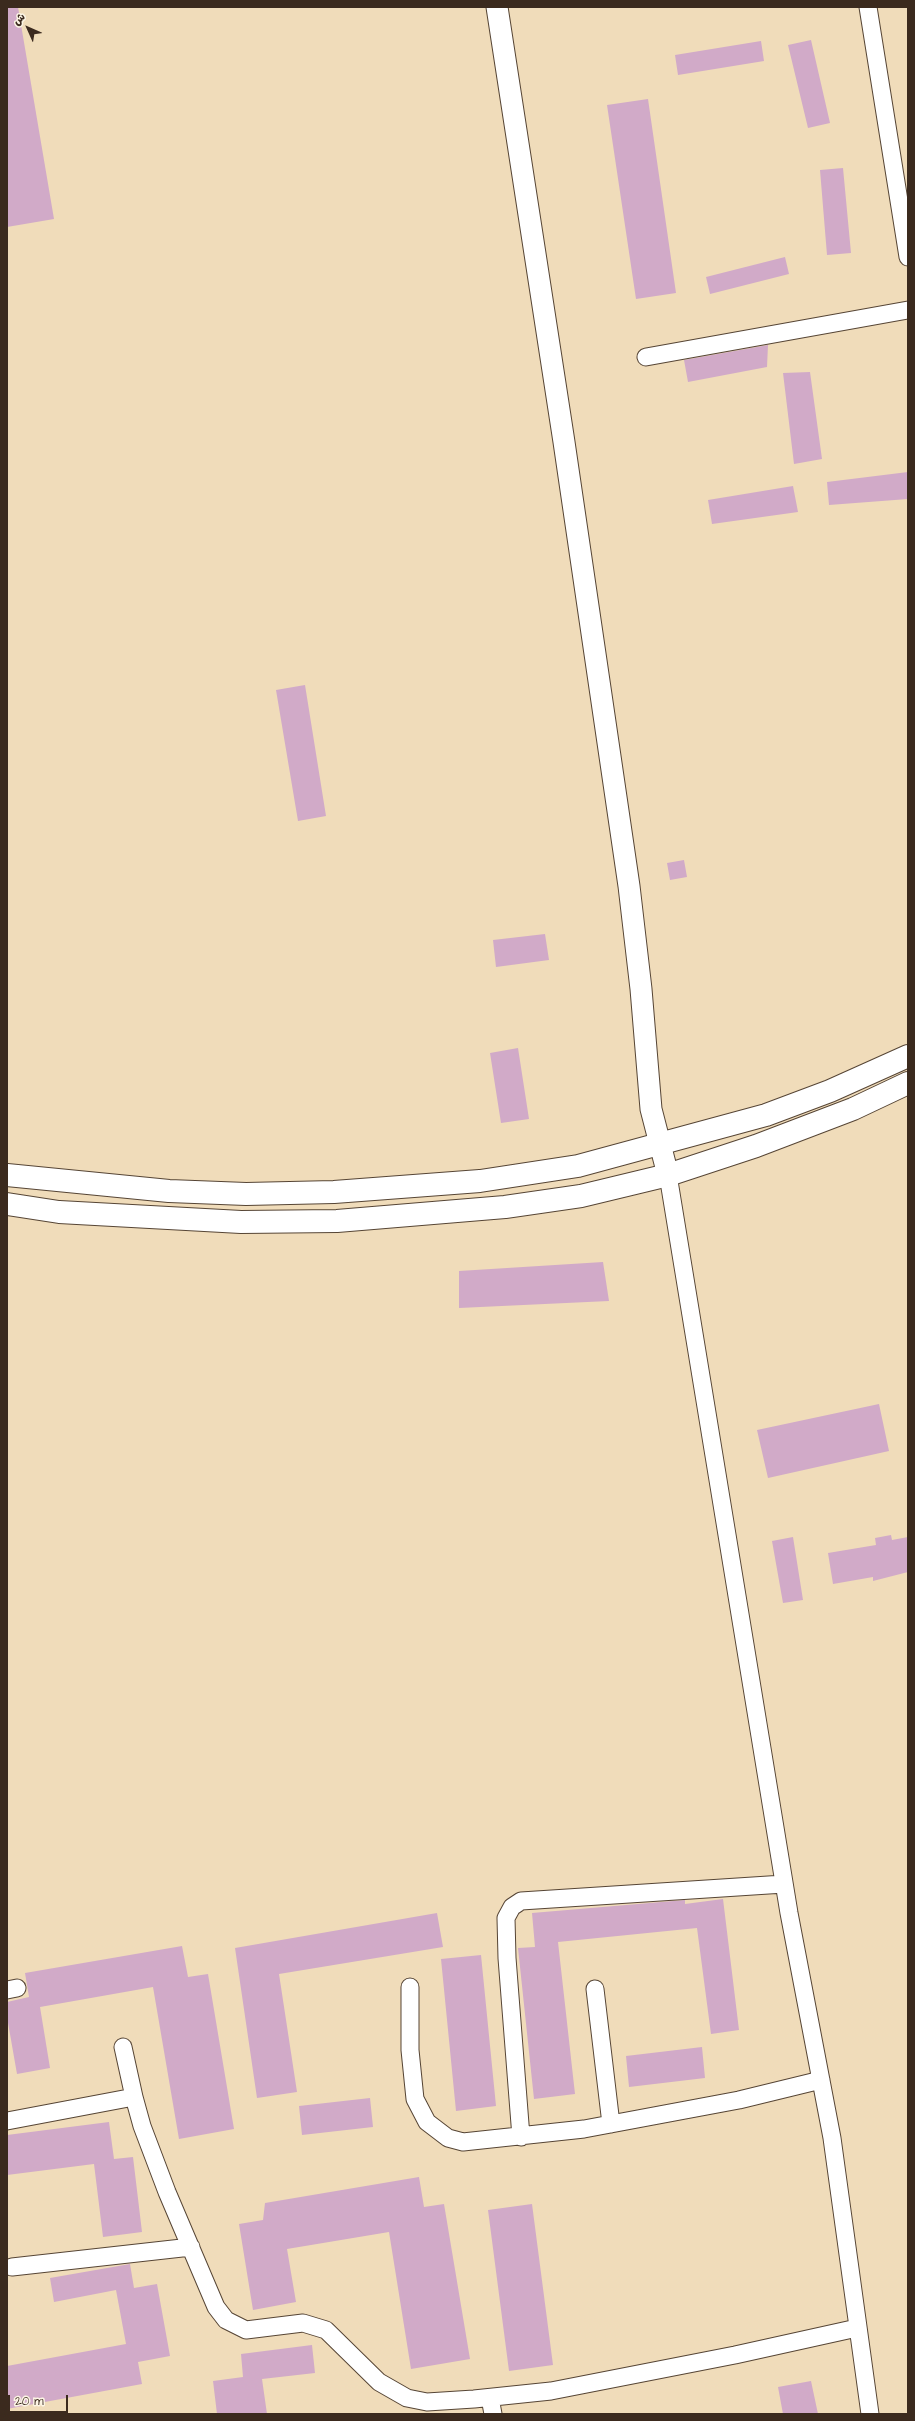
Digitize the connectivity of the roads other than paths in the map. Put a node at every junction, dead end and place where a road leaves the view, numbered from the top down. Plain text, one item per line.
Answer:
1 (497, 7) edge
2 (868, 7) edge
3 (908, 257) edge
4 (908, 310) edge
5 (646, 357) dead end
6 (908, 1056) edge
7 (908, 1083) edge
8 (661, 1146) junction
9 (7, 1174) edge
10 (668, 1175) junction
11 (7, 1204) edge
12 (784, 1884) junction
13 (410, 1987) dead end
14 (595, 1989) dead end
15 (123, 2047) dead end
16 (821, 2080) junction
17 (134, 2097) junction
18 (7, 2121) edge
19 (611, 2124) junction
20 (521, 2137) junction
21 (191, 2247) junction
22 (12, 2267) dead end
23 (857, 2328) junction
24 (408, 2406) edge
25 (491, 2406) edge
26 (870, 2414) edge

1 - 8 street
2 - 3 street
4 - 5 street
6 - 8 main road
7 - 10 main road
8 - 9 main road
8 - 10 street
10 - 11 main road
10 - 12 street
12 - 16 street
12 - 20 street
13 - 20 street
14 - 19 street
15 - 17 street
16 - 19 street
16 - 23 street
17 - 18 street
17 - 21 street
19 - 20 street
21 - 22 street
21 - 24 street
23 - 25 street
23 - 26 street
24 - 25 street

